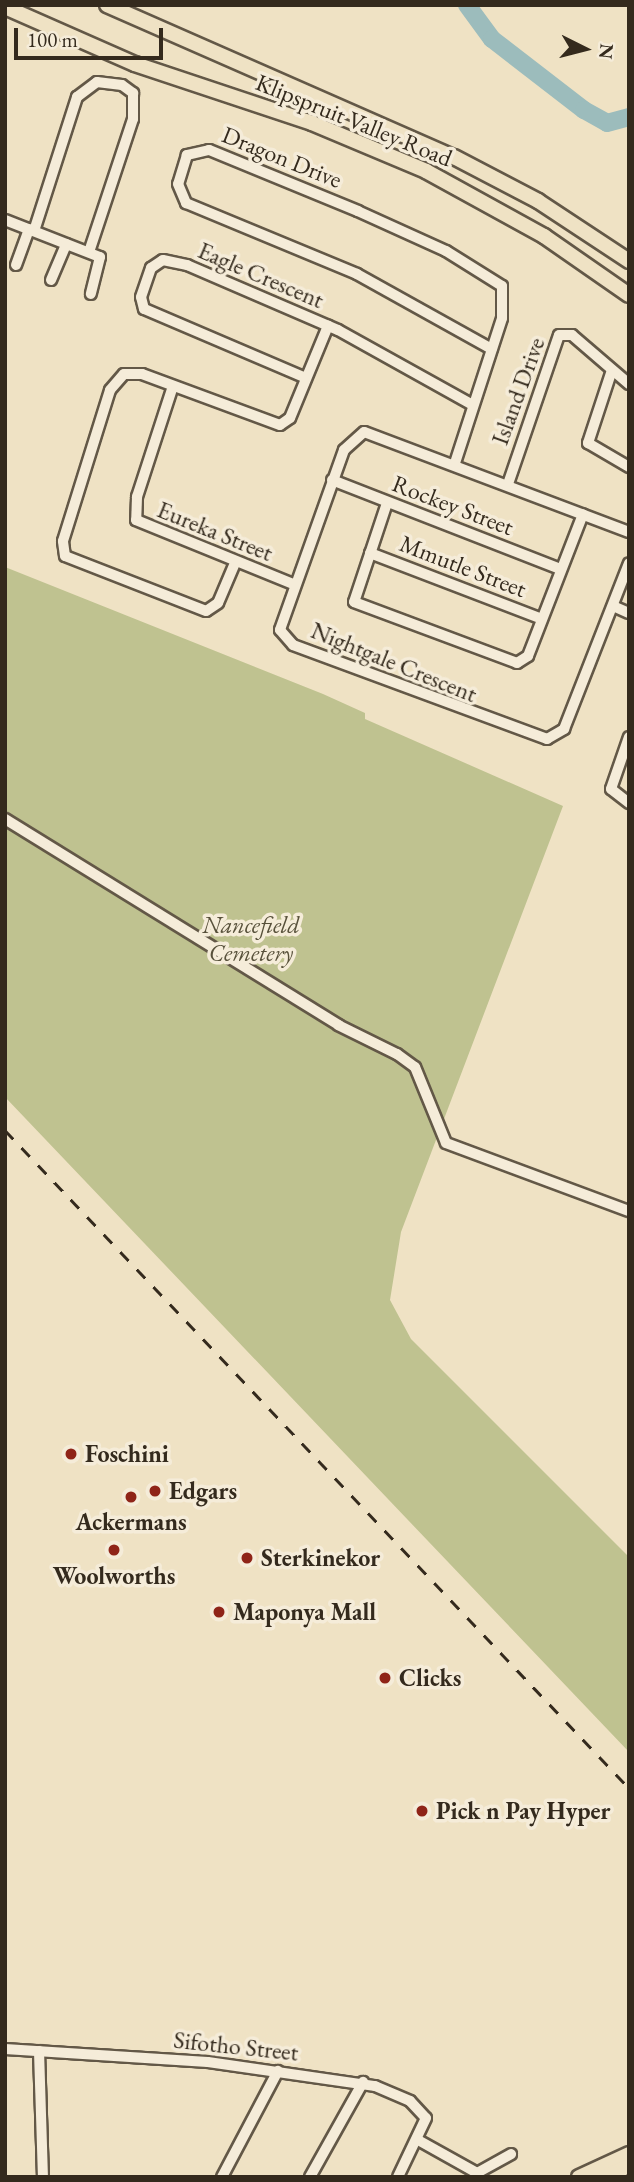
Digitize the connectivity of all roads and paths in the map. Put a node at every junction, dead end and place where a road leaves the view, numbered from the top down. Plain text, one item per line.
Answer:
1 (107, 5) edge
2 (5, 7) edge
3 (5, 220) edge
4 (31, 230) junction
5 (66, 244) junction
6 (89, 252) junction
7 (629, 261) edge
8 (16, 265) dead end
9 (51, 280) dead end
10 (91, 294) dead end
11 (629, 295) edge
12 (328, 326) junction
13 (492, 349) junction
14 (612, 370) junction
15 (306, 378) junction
16 (629, 384) edge
17 (173, 386) junction
18 (473, 405) junction
19 (454, 463) junction
20 (629, 467) edge
21 (332, 480) junction
22 (508, 484) junction
23 (387, 503) junction
24 (583, 514) junction
25 (629, 532) edge
26 (370, 553) junction
27 (234, 563) junction
28 (629, 563) edge
29 (560, 569) junction
30 (293, 584) junction
31 (613, 606) junction
32 (629, 613) edge
33 (542, 619) junction
34 (629, 737) edge
35 (629, 803) edge
36 (5, 819) edge
37 (629, 1211) edge
38 (5, 2049) edge
39 (39, 2051) junction
40 (278, 2071) junction
41 (363, 2082) junction
42 (418, 2140) junction
43 (511, 2154) dead end
44 (629, 2154) edge
45 (629, 2166) edge
46 (43, 2177) edge
47 (222, 2177) edge
48 (310, 2177) edge
49 (398, 2177) edge
50 (579, 2177) edge
51 (605, 2177) edge

1 - 7 main road, Klipspruit Valley Road
2 - 11 main road, Klipspruit Valley Road
3 - 4 street
4 - 5 street
4 - 6 street
4 - 8 street
5 - 6 street
5 - 9 street
6 - 10 street
12 - 15 street
12 - 15 street, Eagle Crescent
12 - 18 street, Eagle Crescent
13 - 13 street, Dragon Drive
13 - 18 street, Dragon Drive
14 - 16 street, Island Drive
14 - 20 street
14 - 22 street, Island Drive
15 - 17 street
17 - 27 street, Eureka Street
17 - 27 street
18 - 19 street, Dragon Drive
19 - 21 street, Nightgale Crescent
19 - 22 street, Nightgale Crescent
21 - 23 street, Rockey Street
21 - 30 street, Nightgale Crescent
22 - 24 street, Nightgale Crescent
23 - 26 street
23 - 29 street, Rockey Street
24 - 25 street, Nightgale Crescent
24 - 29 street
26 - 33 street, Mmutle Street
26 - 33 street
27 - 30 street, Eureka Street
28 - 31 street, Nightgale Crescent
29 - 33 street
30 - 31 street, Nightgale Crescent
31 - 32 street
34 - 35 street
36 - 37 street
38 - 39 street, Sifotho Street
39 - 40 street, Sifotho Street
39 - 46 street
40 - 41 street, Sifotho Street
40 - 47 street
41 - 42 street, Sifotho Street
41 - 48 street
42 - 43 street
42 - 49 street
44 - 50 main road
45 - 51 main road

